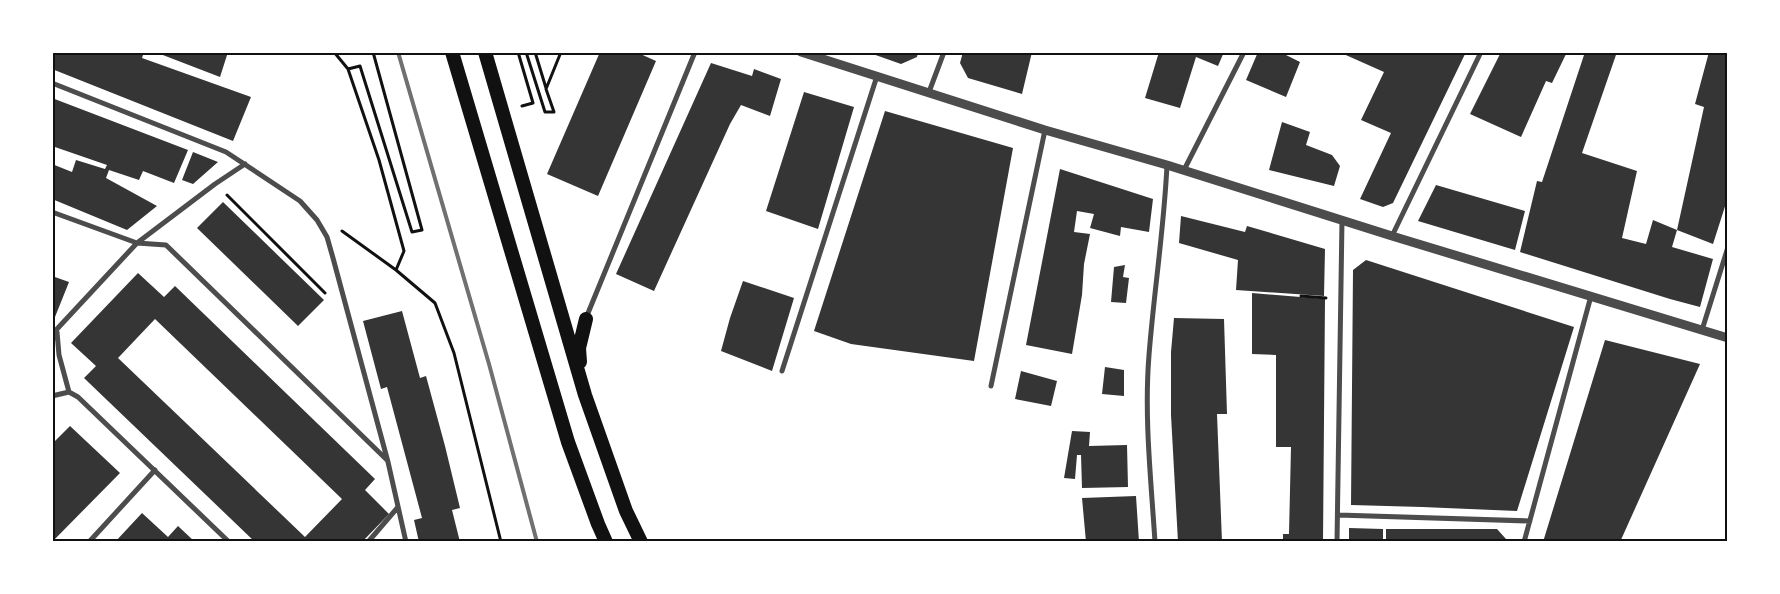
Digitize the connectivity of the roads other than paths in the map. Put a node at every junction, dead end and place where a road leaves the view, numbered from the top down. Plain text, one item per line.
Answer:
1 (452, 52) edge
2 (485, 52) edge
3 (695, 52) edge
4 (801, 52) edge
5 (944, 52) edge
6 (1244, 52) edge
7 (1481, 52) edge
8 (877, 76) junction
9 (52, 83) edge
10 (929, 92) junction
11 (1045, 130) junction
12 (245, 164) junction
13 (1167, 165) junction
14 (1184, 170) junction
15 (52, 212) edge
16 (1342, 220) junction
17 (1392, 236) junction
18 (137, 243) junction
19 (1728, 247) edge
20 (1592, 296) junction
21 (586, 319) joint
22 (57, 329) junction
23 (1702, 330) junction
24 (1728, 338) edge
25 (52, 341) edge
26 (782, 371) dead end
27 (991, 386) dead end
28 (69, 392) junction
29 (585, 395) junction
30 (52, 396) edge
31 (388, 462) junction
32 (155, 470) junction
33 (398, 507) junction
34 (1338, 515) junction
35 (1530, 521) junction
36 (89, 542) edge
37 (229, 542) edge
38 (368, 542) edge
39 (406, 542) edge
40 (606, 542) edge
41 (641, 542) edge
42 (1155, 542) edge
43 (1337, 542) edge
44 (1524, 542) edge

1 - 40 highway
2 - 29 highway
3 - 21 street
4 - 8 street
5 - 10 street
6 - 14 street
7 - 17 street
8 - 10 street
8 - 26 street
9 - 12 street
10 - 11 street
11 - 13 street
11 - 27 street
12 - 18 street
12 - 31 street
13 - 14 street
13 - 42 street
14 - 16 street
15 - 18 street
16 - 17 street
16 - 34 street
17 - 20 street
18 - 22 street
18 - 31 street
19 - 23 street
20 - 23 street
20 - 35 street
21 - 29 highway
22 - 25 street
22 - 28 street
23 - 24 street
28 - 30 street
28 - 32 street
29 - 41 highway
31 - 33 street
32 - 36 street
32 - 37 street
33 - 38 street
33 - 39 street
34 - 35 street
34 - 43 street
35 - 44 street

